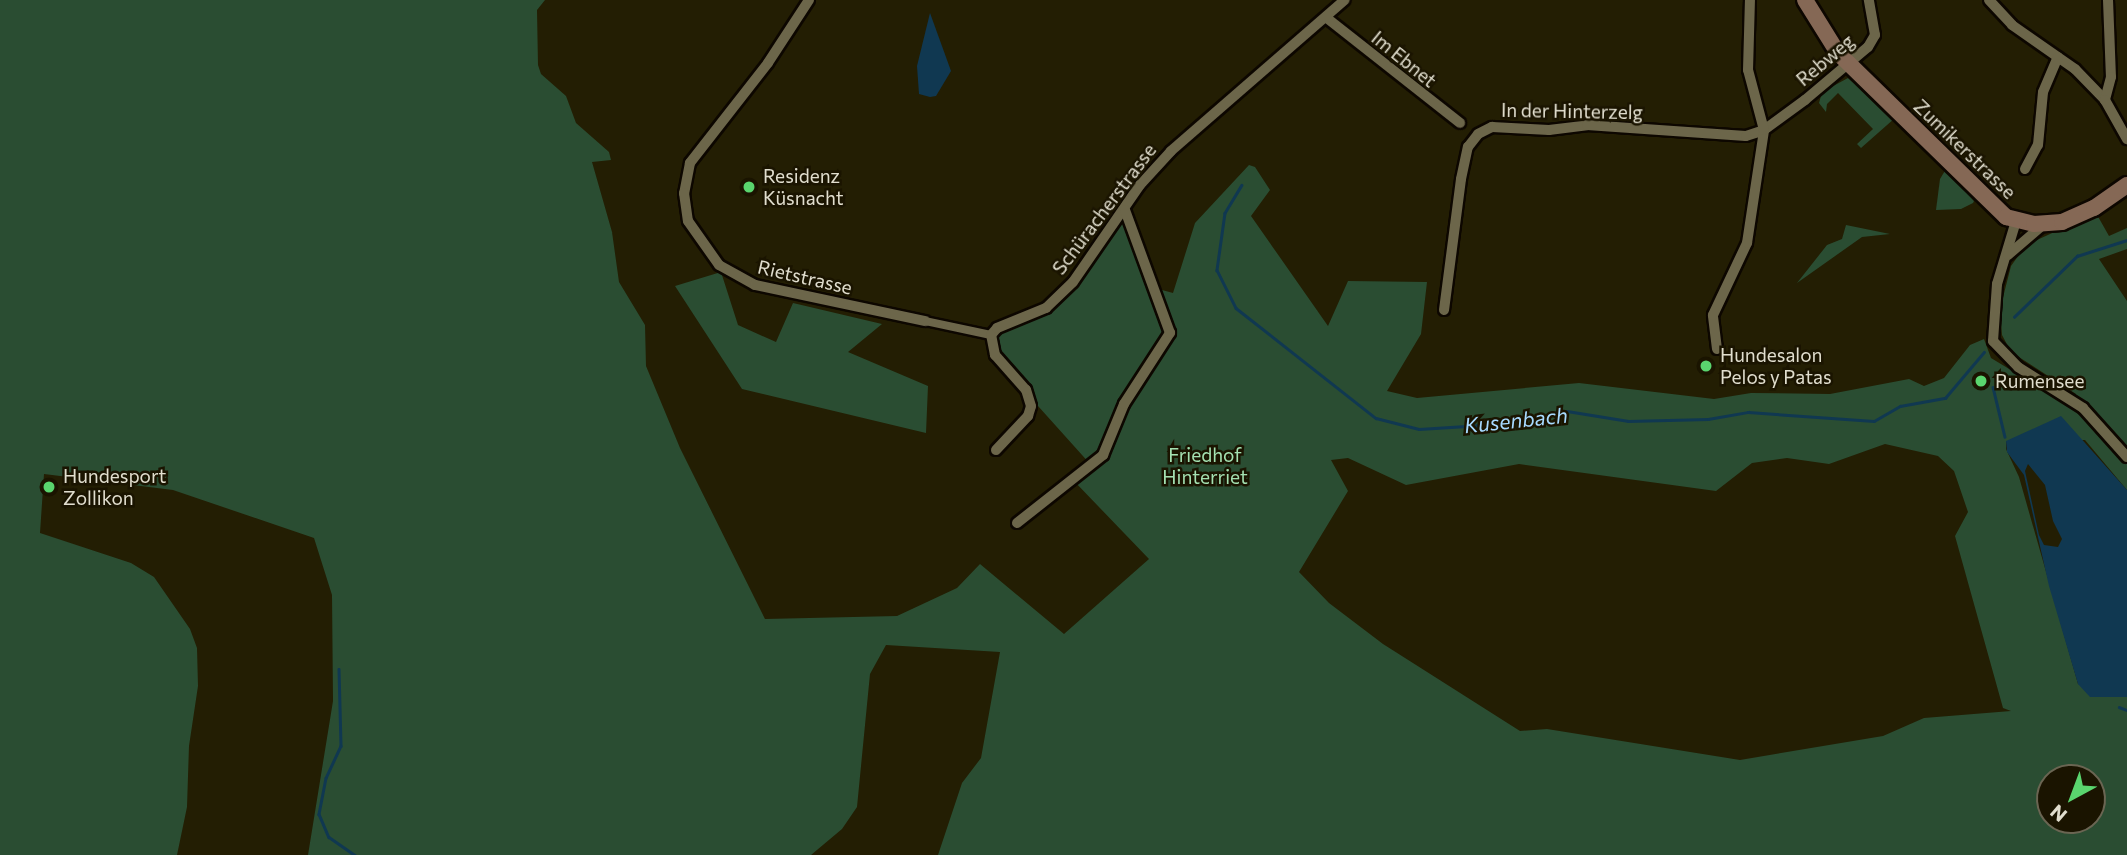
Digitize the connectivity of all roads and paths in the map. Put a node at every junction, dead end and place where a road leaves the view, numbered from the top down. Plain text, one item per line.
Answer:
1 (809, 0) edge
2 (1345, 0) edge
3 (1750, 0) edge
4 (1805, 0) edge
5 (1869, 0) edge
6 (1989, 0) edge
7 (2108, 0) edge
8 (1328, 19) junction
9 (2058, 57) junction
10 (1849, 65) junction
11 (2105, 100) junction
12 (1460, 123) dead end
13 (1764, 130) junction
14 (2127, 139) edge
15 (2025, 169) dead end
16 (2127, 185) edge
17 (1125, 210) junction
18 (2016, 221) junction
19 (2044, 224) junction
20 (2003, 259) junction
21 (1444, 310) dead end
22 (925, 321) joint
23 (991, 335) junction
24 (1717, 349) dead end
25 (996, 450) dead end
26 (2127, 457) edge
27 (1017, 523) dead end

1 - 22 street, Rietstrasse
2 - 8 street, Schüracherstrasse
3 - 13 street
4 - 10 main road, Zumikerstrasse
5 - 10 street, Rebweg
6 - 9 street
7 - 11 street
8 - 12 street, Im Ebnet
8 - 17 street, Schüracherstrasse
9 - 11 street
9 - 15 street
10 - 13 street, Rebweg
10 - 18 main road, Zumikerstrasse
11 - 14 street
13 - 21 street, In der Hinterzelg
13 - 24 street
16 - 19 main road
17 - 23 street, Schüracherstrasse
17 - 27 street
18 - 19 main road
18 - 20 street, Zumikerstrasse
19 - 20 street
20 - 26 street, Zumikerstrasse
22 - 23 street, Rietstrasse
23 - 25 street

